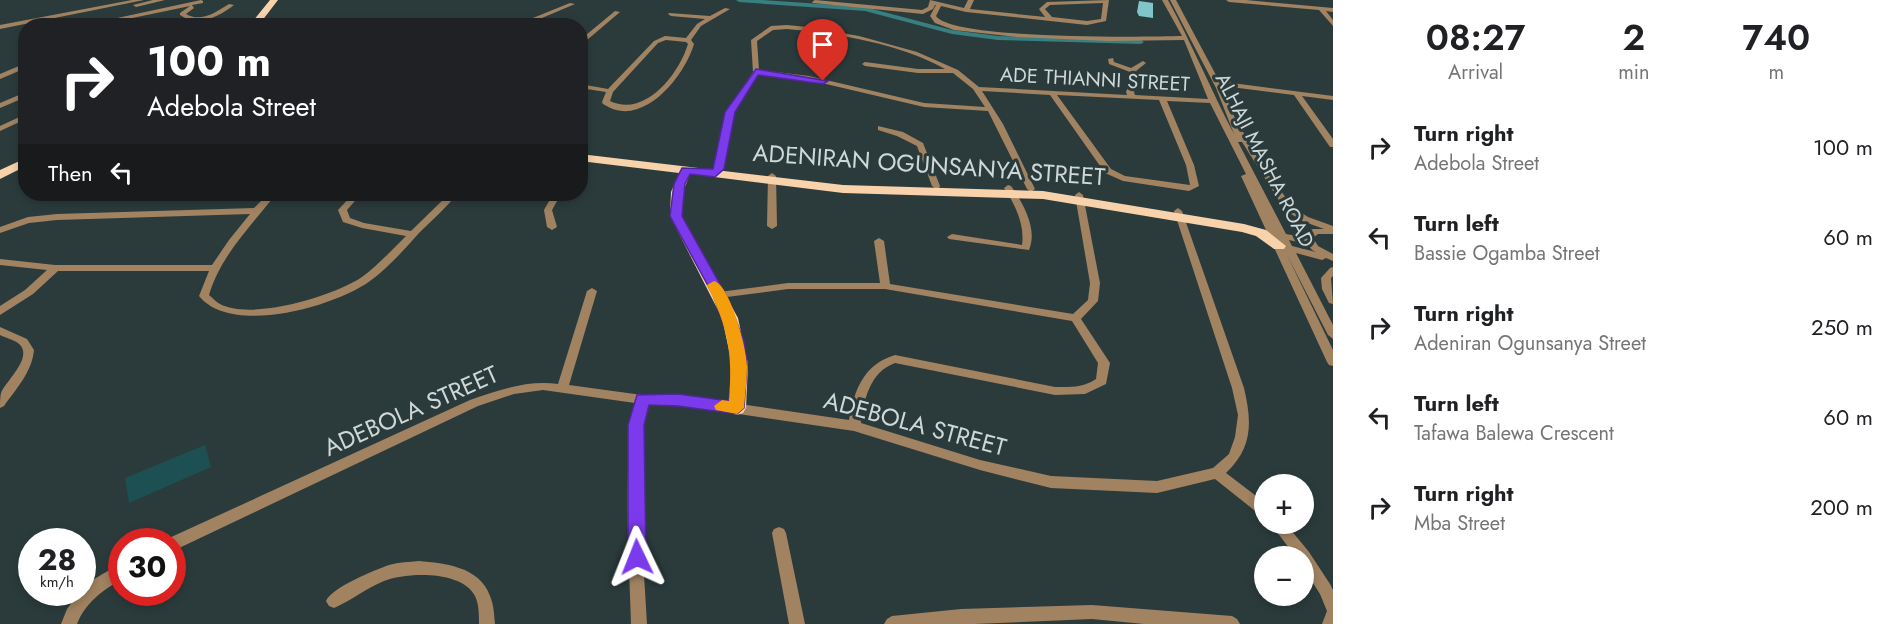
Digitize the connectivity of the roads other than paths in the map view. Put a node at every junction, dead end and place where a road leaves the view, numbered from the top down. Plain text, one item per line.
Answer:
1 (84, 0) edge
2 (141, 0) edge
3 (162, 0) edge
4 (274, 0) edge
5 (971, 0) edge
6 (1106, 0) edge
7 (1165, 0) edge
8 (1173, 0) edge
9 (1229, 0) edge
10 (815, 2) dead end
11 (935, 2) edge
12 (572, 4) dead end
13 (231, 5) dead end
14 (727, 9) dead end
15 (1321, 9) junction
16 (966, 10) junction
17 (1333, 10) edge
18 (91, 12) junction
19 (617, 12) dead end
20 (923, 12) junction
21 (182, 14) junction
22 (671, 14) dead end
23 (933, 16) junction
24 (59, 18) edge
25 (65, 18) edge
26 (123, 18) edge
27 (180, 18) edge
28 (187, 18) edge
29 (206, 18) edge
30 (259, 18) edge
31 (536, 18) edge
32 (709, 18) junction
33 (1051, 20) junction
34 (1333, 24) edge
35 (18, 26) edge
36 (18, 28) edge
37 (0, 29) edge
38 (588, 37) edge
39 (1186, 39) junction
40 (688, 40) junction
41 (1111, 59) dead end
42 (1143, 63) dead end
43 (865, 64) dead end
44 (18, 69) edge
45 (956, 71) junction
46 (756, 72) junction
47 (1134, 73) junction
48 (0, 77) edge
49 (1178, 78) dead end
50 (1215, 79) junction
51 (1231, 85) junction
52 (588, 87) edge
53 (1219, 88) junction
54 (976, 89) junction
55 (610, 91) junction
56 (1053, 93) junction
57 (1297, 94) junction
58 (1132, 97) junction
59 (18, 98) edge
60 (1162, 98) junction
61 (1333, 98) edge
62 (1213, 101) junction
63 (0, 106) edge
64 (989, 109) junction
65 (18, 120) edge
66 (1230, 126) junction
67 (881, 128) dead end
68 (0, 129) edge
69 (1333, 144) edge
70 (588, 152) edge
71 (588, 158) edge
72 (1249, 164) junction
73 (18, 165) edge
74 (686, 170) junction
75 (716, 171) junction
76 (2, 174) edge
77 (772, 179) junction
78 (936, 186) junction
79 (1031, 189) junction
80 (1010, 190) junction
81 (1080, 198) junction
82 (266, 201) edge
83 (350, 201) edge
84 (446, 201) edge
85 (553, 201) edge
86 (257, 211) junction
87 (1179, 214) junction
88 (772, 226) dead end
89 (552, 227) dead end
90 (0, 230) edge
91 (1333, 231) edge
92 (1272, 233) junction
93 (412, 234) junction
94 (1310, 234) junction
95 (952, 237) dead end
96 (879, 241) dead end
97 (1279, 246) junction
98 (1333, 258) edge
99 (0, 262) edge
100 (55, 268) junction
101 (215, 268) junction
102 (1333, 270) edge
103 (885, 286) junction
104 (592, 291) dead end
105 (719, 295) junction
106 (1333, 301) edge
107 (0, 311) edge
108 (1076, 318) junction
109 (1333, 322) edge
110 (0, 331) edge
111 (1333, 335) edge
112 (1333, 363) edge
113 (562, 389) junction
114 (642, 399) junction
115 (0, 403) edge
116 (737, 408) junction
117 (854, 426) junction
118 (1217, 473) junction
119 (1254, 502) edge
120 (779, 533) dead end
121 (1286, 534) edge
122 (186, 537) edge
123 (1295, 546) edge
124 (1314, 573) edge
125 (108, 579) edge
126 (334, 601) dead end
127 (1333, 606) edge
128 (1333, 616) edge
129 (69, 624) edge
130 (487, 624) edge
131 (639, 624) edge
132 (797, 624) edge
133 (892, 624) edge
134 (1232, 624) edge
135 (1330, 624) edge

1 - 18 street
2 - 18 street
3 - 18 street
4 - 30 main road
5 - 16 street
6 - 33 street
6 - 33 street
7 - 39 street, ALHAJI MASHA ROAD
8 - 50 street, ALHAJI MASHA ROAD
9 - 15 street
10 - 20 street
11 - 16 street
11 - 20 street
11 - 23 street
12 - 31 street
13 - 29 street
14 - 32 street
15 - 17 street
15 - 34 street
16 - 33 street
18 - 24 street
18 - 25 street
19 - 38 street
20 - 23 street
21 - 26 street
21 - 27 street
21 - 28 street
22 - 32 street
23 - 39 street
32 - 40 street
35 - 37 street
36 - 37 street
39 - 62 street, ALHAJI MASHA ROAD
40 - 55 street
40 - 55 street
41 - 47 street
42 - 47 street
43 - 45 street
44 - 48 street
45 - 46 street
45 - 54 street
46 - 64 street
46 - 75 street
47 - 49 street
47 - 58 street
50 - 51 street
50 - 53 street, ALHAJI MASHA ROAD
51 - 53 street
51 - 57 street
52 - 55 street
53 - 66 street, ALHAJI MASHA ROAD
54 - 56 street, ADE THIANNI STREET
54 - 64 street
56 - 58 street, ADE THIANNI STREET
56 - 60 street
57 - 61 street
57 - 69 street
58 - 60 street, ADE THIANNI STREET
59 - 63 street
60 - 62 street, ADE THIANNI STREET
62 - 66 street, ALHAJI MASHA ROAD
64 - 79 street
65 - 68 street
66 - 72 street, ALHAJI MASHA ROAD
66 - 91 street
66 - 92 street
67 - 78 street
70 - 75 main road, ADENIRAN OGUNSANYA STREET
71 - 74 main road, ADENIRAN OGUNSANYA STREET
72 - 109 street, ALHAJI MASHA ROAD
72 - 111 street, ALHAJI MASHA ROAD
73 - 76 main road
74 - 75 main road, ADENIRAN OGUNSANYA STREET
74 - 105 main road
75 - 77 main road, ADENIRAN OGUNSANYA STREET
77 - 78 main road, ADENIRAN OGUNSANYA STREET
77 - 80 main road, ADENIRAN OGUNSANYA STREET
77 - 88 street
78 - 80 main road, ADENIRAN OGUNSANYA STREET
79 - 80 main road, ADENIRAN OGUNSANYA STREET
79 - 81 main road, ADENIRAN OGUNSANYA STREET
80 - 81 main road, ADENIRAN OGUNSANYA STREET
80 - 95 street
81 - 87 main road, ADENIRAN OGUNSANYA STREET
81 - 108 street
82 - 86 street
83 - 93 street
84 - 93 street
85 - 89 street
86 - 90 street
86 - 101 street
87 - 92 main road, ADENIRAN OGUNSANYA STREET
87 - 97 main road, ADENIRAN OGUNSANYA STREET
87 - 118 street
91 - 94 street
92 - 94 street
92 - 97 street
93 - 101 street
94 - 98 street
96 - 103 street
97 - 98 street
97 - 112 street
99 - 100 street
100 - 101 street
100 - 107 street
102 - 106 street
103 - 105 street
103 - 108 street
104 - 113 street
105 - 116 main road
108 - 117 street
110 - 115 street
113 - 114 street, ADEBOLA STREET
113 - 122 street, ADEBOLA STREET
114 - 116 street, ADEBOLA STREET
114 - 131 street
116 - 117 street, ADEBOLA STREET
117 - 118 street, ADEBOLA STREET
118 - 119 street
120 - 132 street
121 - 123 street
124 - 127 street
125 - 129 street
126 - 130 street
128 - 135 street
133 - 134 street

